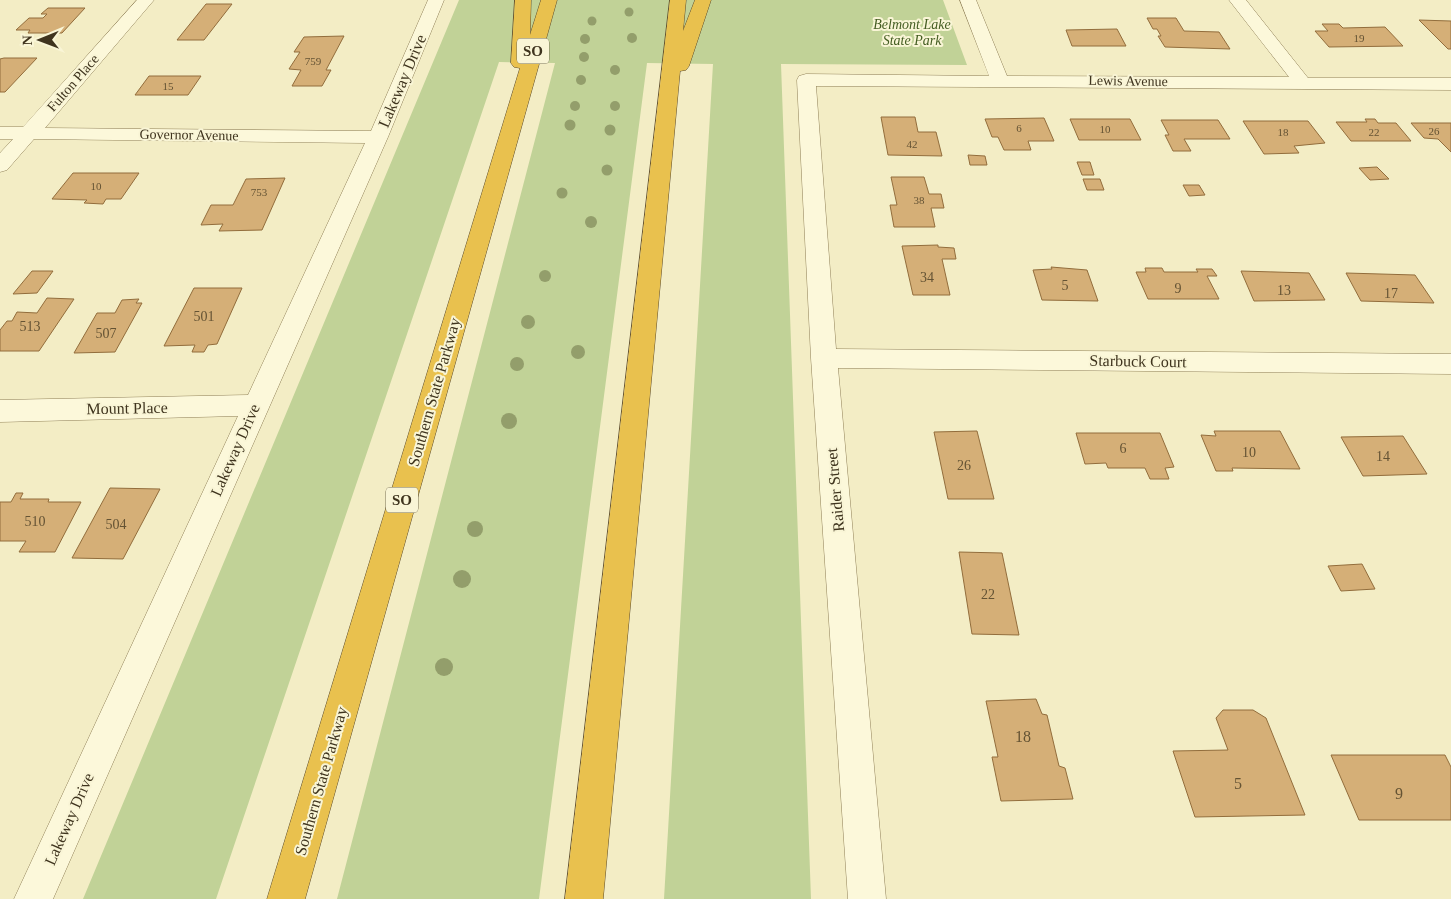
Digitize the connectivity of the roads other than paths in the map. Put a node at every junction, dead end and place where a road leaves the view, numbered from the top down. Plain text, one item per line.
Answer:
1 (146, 0) edge
2 (436, 0) edge
3 (523, 0) edge
4 (549, 0) edge
5 (678, 0) edge
6 (704, 0) edge
7 (968, 0) edge
8 (1237, 0) edge
9 (806, 80) joint
10 (1000, 80) junction
11 (1303, 83) junction
12 (1451, 84) edge
13 (518, 102) junction
14 (666, 102) junction
15 (0, 133) edge
16 (29, 133) junction
17 (378, 137) junction
18 (0, 166) edge
19 (824, 358) junction
20 (1451, 364) edge
21 (255, 405) junction
22 (0, 411) edge
23 (33, 899) edge
24 (286, 899) edge
25 (584, 899) edge
26 (867, 899) edge

1 - 16 street, Fulton Place
2 - 17 street, Lakeway Drive
3 - 13 highway
4 - 13 highway, Southern State Parkway / SO
5 - 14 highway
6 - 14 highway
7 - 10 street
8 - 11 street
9 - 10 street, Lewis Avenue
9 - 19 street, Raider Street
10 - 11 street, Lewis Avenue
11 - 12 street, Lewis Avenue
13 - 24 highway, Southern State Parkway / SO
14 - 25 highway
15 - 16 street, Governor Avenue
16 - 17 street, Governor Avenue
16 - 18 street, Fulton Place
17 - 21 street, Lakeway Drive
19 - 20 street, Starbuck Court
19 - 26 street, Raider Street
21 - 22 street, Mount Place
21 - 23 street, Lakeway Drive

